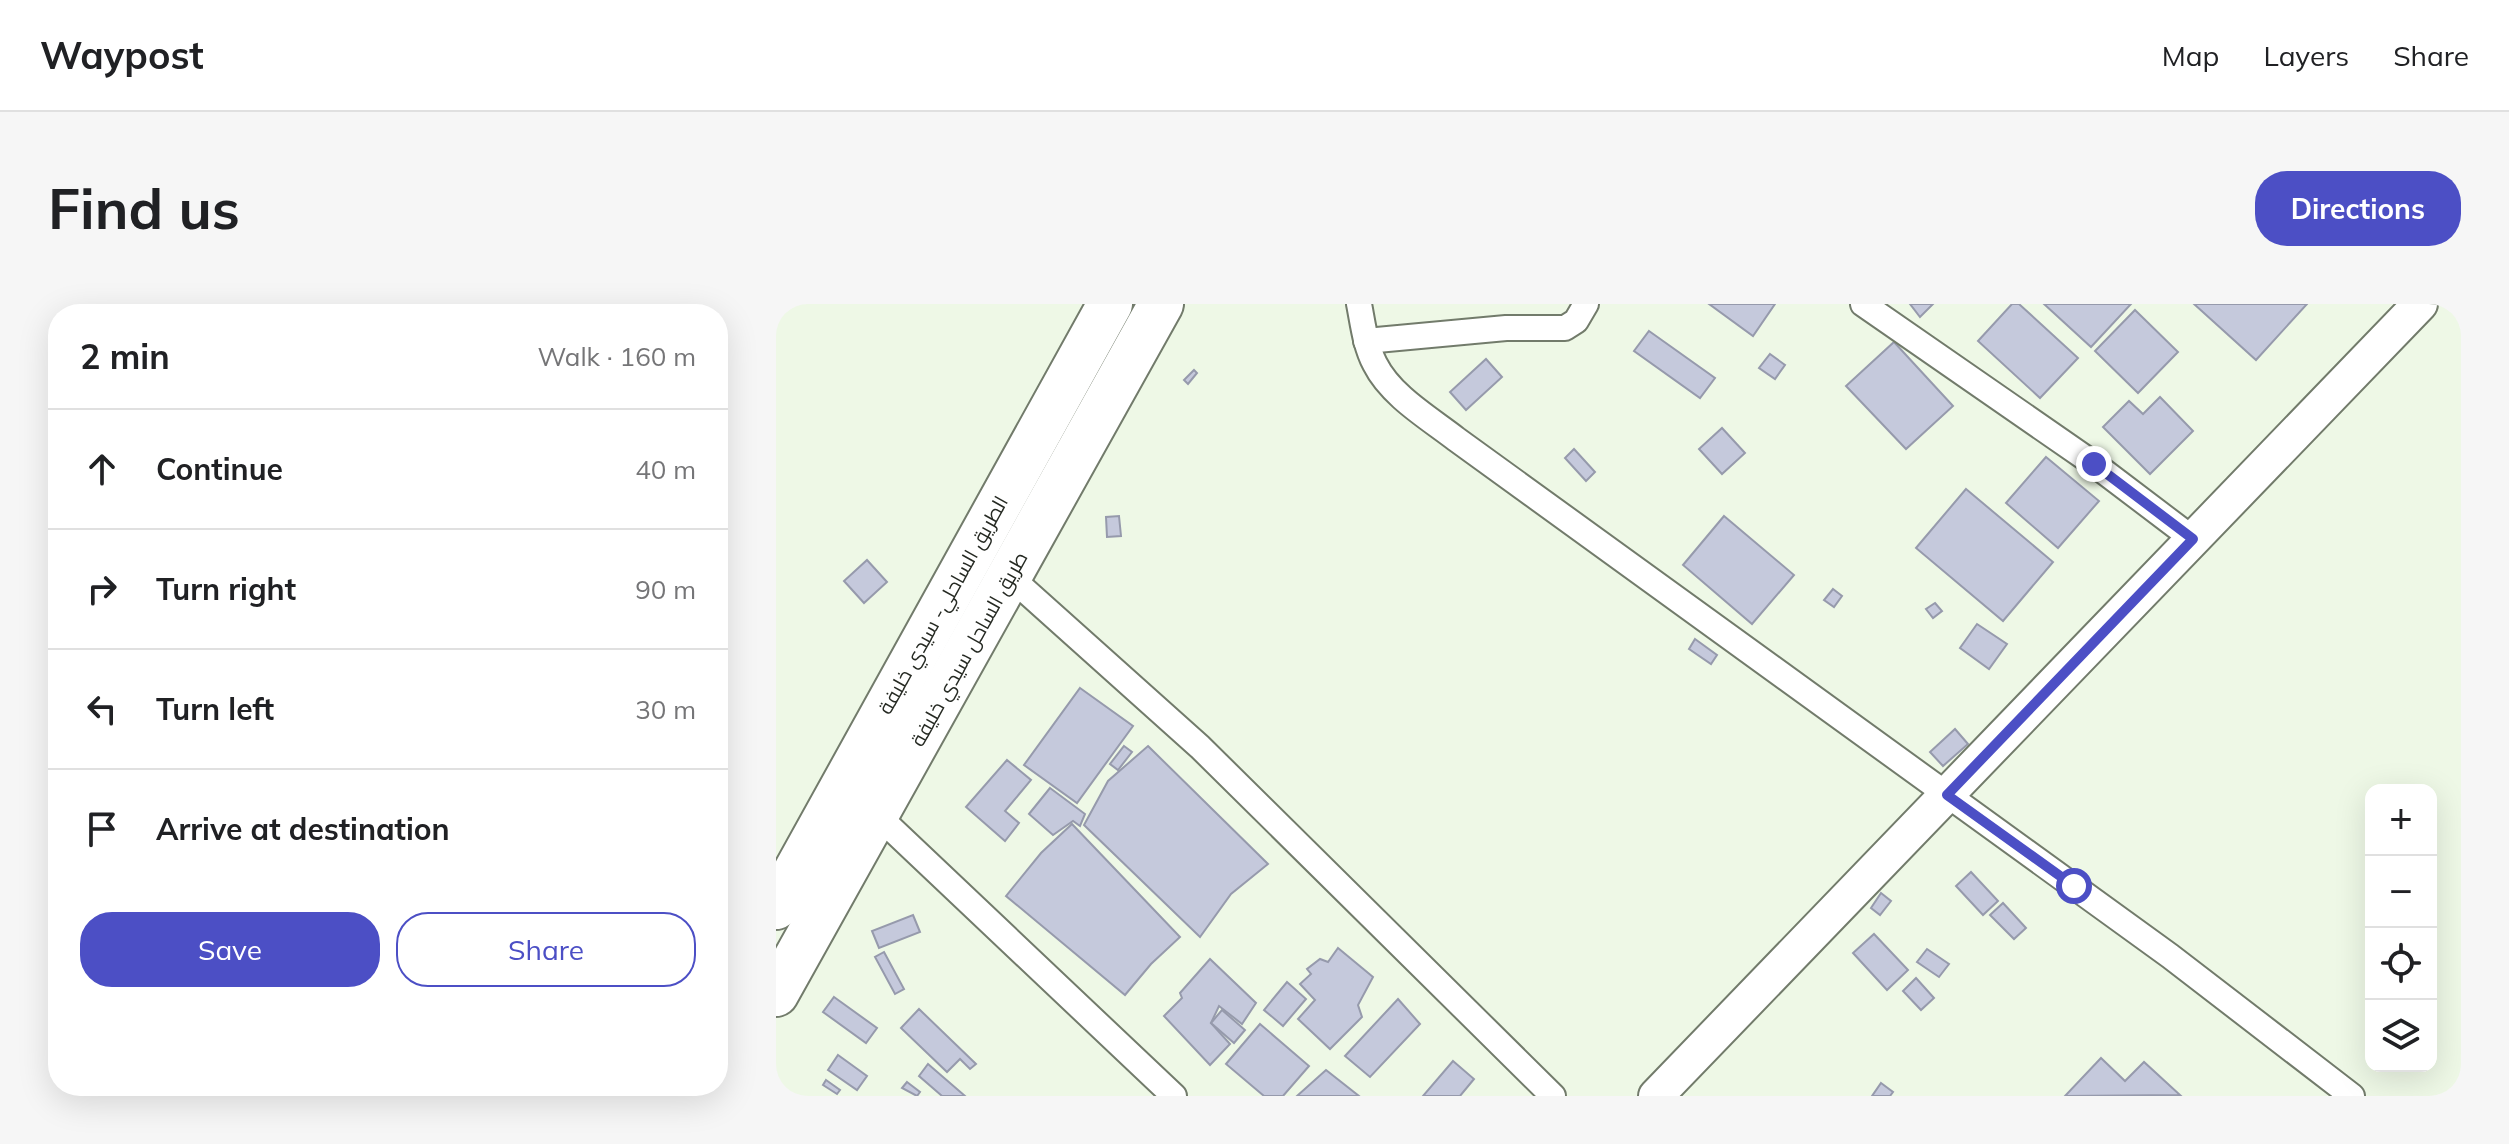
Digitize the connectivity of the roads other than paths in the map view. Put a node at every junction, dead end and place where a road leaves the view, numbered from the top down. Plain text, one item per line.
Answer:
1 (1110, 304) edge
2 (1161, 304) edge
3 (1359, 304) edge
4 (1586, 304) edge
5 (1863, 304) edge
6 (2420, 304) edge
7 (1366, 341) junction
8 (2193, 539) junction
9 (1009, 576) junction
10 (1947, 795) junction
11 (876, 814) junction
12 (776, 907) edge
13 (776, 994) edge
14 (1174, 1096) edge
15 (1553, 1096) edge
16 (1656, 1096) edge
17 (2352, 1096) edge

1 - 12 highway, الطريق الساحلي- سيدي خليفة
2 - 9 highway, طريق الساحل سيدي خليفة
3 - 7 street
4 - 7 street
5 - 8 street
6 - 8 street
7 - 10 street
8 - 10 street
9 - 11 highway, طريق الساحل سيدي خليفة
9 - 15 street
10 - 16 street
10 - 17 street
11 - 13 highway, طريق الساحل سيدي خليفة
11 - 14 street

